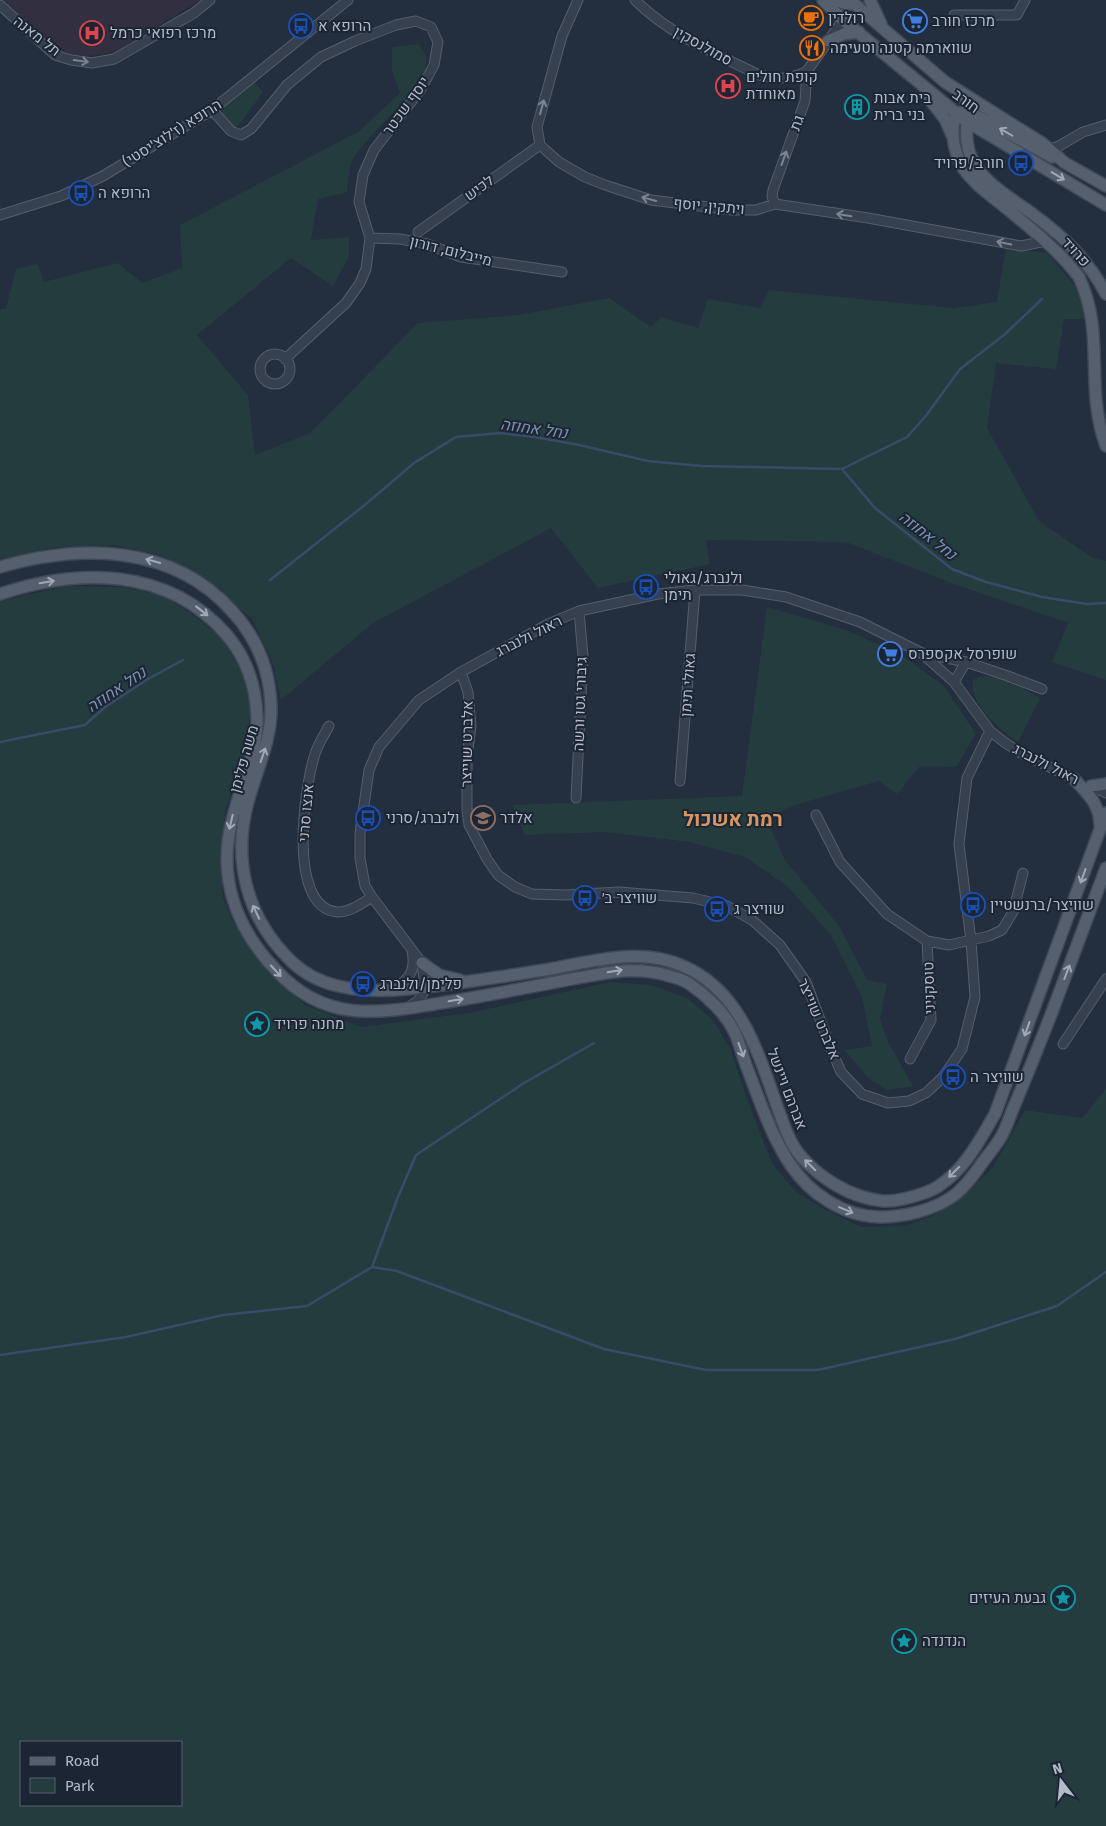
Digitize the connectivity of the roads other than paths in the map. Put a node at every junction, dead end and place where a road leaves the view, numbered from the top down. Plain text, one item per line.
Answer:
1 (210, 0) edge
2 (348, 0) edge
3 (578, 0) edge
4 (635, 0) edge
5 (823, 0) edge
6 (836, 0) edge
7 (870, 0) edge
8 (1025, 0) edge
9 (854, 1) edge
10 (0, 5) edge
11 (954, 15) dead end
12 (843, 20) junction
13 (859, 32) junction
14 (888, 34) junction
15 (828, 41) junction
16 (807, 71) junction
17 (908, 74) junction
18 (965, 95) junction
19 (212, 110) junction
20 (963, 115) junction
21 (1106, 125) edge
22 (986, 134) junction
23 (953, 138) junction
24 (540, 144) junction
25 (1049, 149) junction
26 (969, 154) junction
27 (1065, 163) junction
28 (1106, 186) edge
29 (775, 204) junction
30 (1106, 205) edge
31 (0, 215) edge
32 (418, 232) dead end
33 (370, 238) junction
34 (1046, 242) junction
35 (1069, 244) junction
36 (562, 272) dead end
37 (1106, 294) edge
38 (285, 359) dead end
39 (1106, 446) edge
40 (0, 567) edge
41 (695, 590) junction
42 (0, 594) edge
43 (579, 611) junction
44 (920, 652) junction
45 (966, 662) junction
46 (461, 672) junction
47 (954, 682) junction
48 (1042, 689) dead end
49 (329, 726) dead end
50 (990, 731) junction
51 (1074, 779) junction
52 (680, 781) dead end
53 (1106, 784) edge
54 (1091, 786) junction
55 (1106, 793) edge
56 (576, 798) dead end
57 (1106, 813) edge
58 (816, 815) dead end
59 (1100, 830) junction
60 (1106, 868) edge
61 (1024, 873) dead end
62 (372, 897) junction
63 (927, 941) junction
64 (971, 941) junction
65 (412, 950) junction
66 (422, 963) junction
67 (1106, 980) edge
68 (467, 982) junction
69 (425, 987) junction
70 (394, 990) junction
71 (408, 1008) junction
72 (1063, 1044) dead end
73 (910, 1059) dead end

10 -> 1 street, תל מאנה
2 - 19 street, הרופא (ז'לוצ'יסטי)
24 -> 3 street
4 - 16 street, סמולנסקין
5 - 12 main road, חורב
6 - 9 main road
6 - 12 main road
7 - 14 main road
8 - 11 street
9 - 12 main road
9 - 14 main road, חורב
12 - 13 main road, חורב
12 - 15 street
13 - 15 main road
13 - 17 main road, חורב
14 - 18 main road, חורב
15 - 16 street
29 -> 16 street, גת
17 - 20 main road, חורב
17 - 23 main road
18 - 20 main road, פרויד
18 - 25 main road, חורב
19 - 31 street, הרופא (ז'לוצ'יסטי)
19 - 33 street, יוסף שכטר
20 - 22 main road, חורב
20 - 23 main road, פרויד
20 - 26 main road, פרויד
27 -> 20 main road
21 - 25 street
22 - 26 main road
22 -> 30 main road, חורב
23 - 34 main road, פרויד
29 -> 24 street, ויתקין, יוסף
24 - 32 street, לכיש
25 - 27 main road, חורב
26 - 35 main road, פרויד
27 - 28 main road, חורב
34 -> 29 street, ויתקין, יוסף
33 - 36 street, מייבלום, דורון
33 - 38 street, יוסף שכטר
34 - 35 street, ויתקין, יוסף
34 - 39 main road, פרויד
35 - 37 main road, פרויד
70 -> 40 main road, משה פלימן
41 - 43 street, ראול ולנברג
41 - 44 street, ראול ולנברג
41 - 52 street, גאולי תימן
42 -> 71 main road, משה פלימן
43 - 46 street, ראול ולנברג
43 - 56 street, גיבורי גטו ורשה
44 - 45 street, ראול ולנברג
44 - 47 street, ראול ולנברג
45 - 47 street
45 - 48 street, ראול ולנברג
46 - 62 street, ראול ולנברג
46 - 64 street, אלברט שוייצר
47 - 50 street, ראול ולנברג
49 - 62 street, אנצו סרני
50 - 51 street, ראול ולנברג
50 - 64 street, אלברט שוייצר
51 - 54 street, ראול ולנברג
51 - 59 main road
53 - 54 main road
54 - 55 street, ראול ולנברג
57 - 59 main road, אברהם ויינשל
58 - 63 street
59 -> 68 main road, אברהם ויינשל
71 -> 60 main road, אברהם ויינשל
61 - 64 street
62 - 65 street, ראול ולנברג
63 - 64 street
63 - 73 street, טוסקניני
65 - 66 street, ראול ולנברג
65 - 70 street
66 - 68 main road
66 - 69 street
67 - 72 street
68 - 69 main road, אברהם ויינשל
69 - 70 main road, משה פלימן
69 - 71 street

